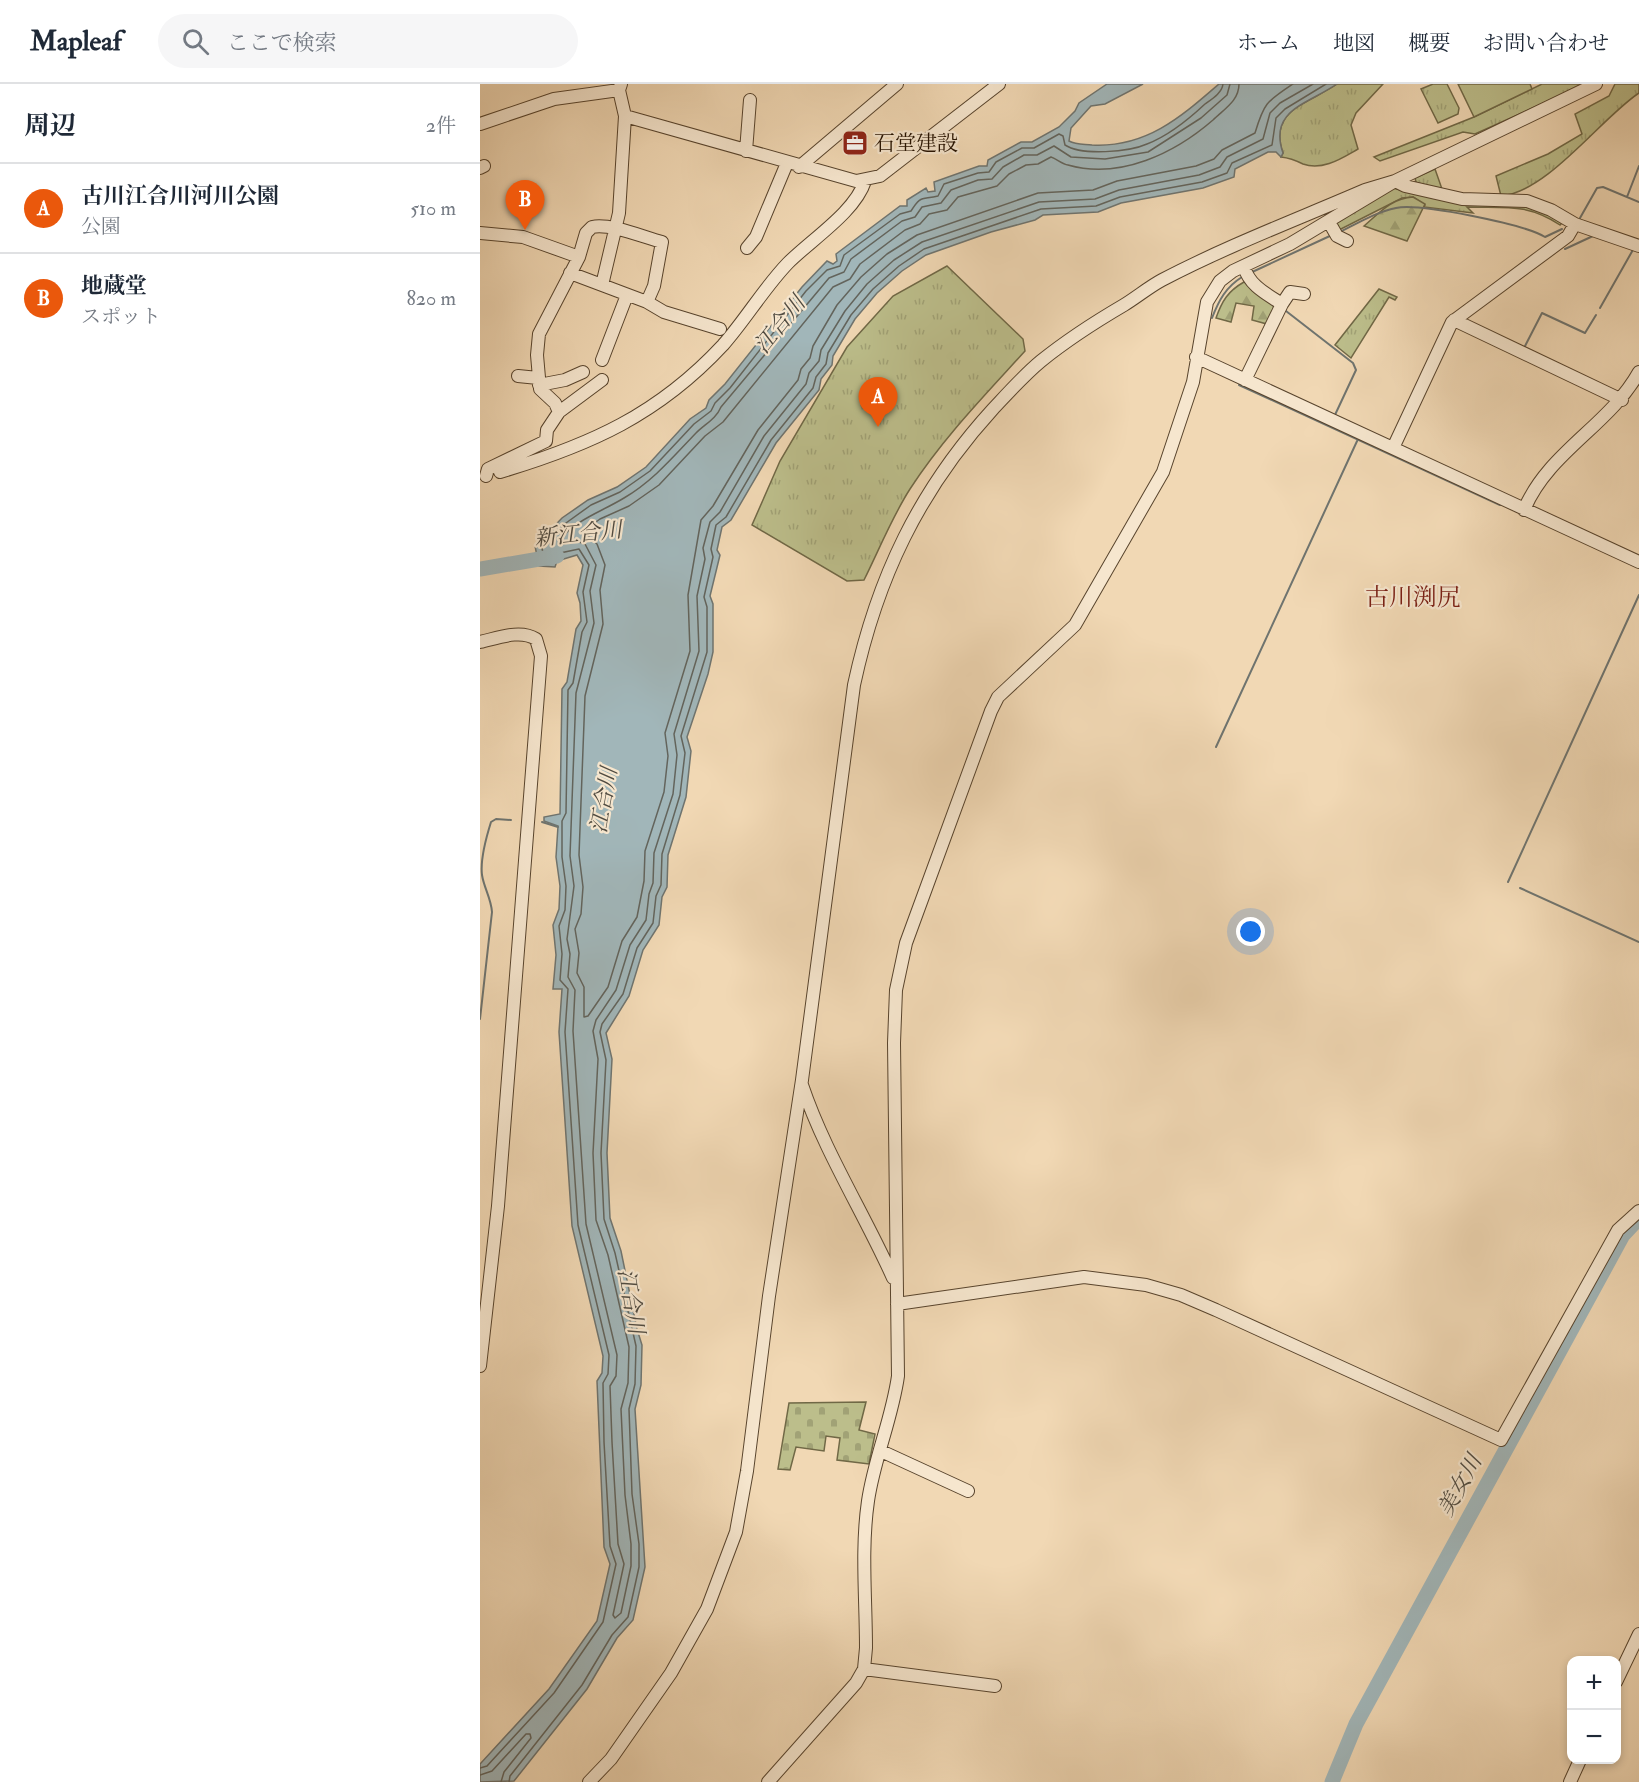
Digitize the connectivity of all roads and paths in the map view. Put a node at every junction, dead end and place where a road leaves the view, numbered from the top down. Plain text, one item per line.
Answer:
1 (895, 84) edge
2 (999, 84) edge
3 (1596, 84) edge
4 (620, 87) edge
5 (750, 100) dead end
6 (625, 116) junction
7 (480, 124) edge
8 (746, 151) junction
9 (793, 165) junction
10 (865, 181) junction
11 (1395, 181) junction
12 (1575, 224) junction
13 (615, 227) junction
14 (480, 233) edge
15 (1639, 246) edge
16 (747, 248) dead end
17 (579, 257) junction
18 (1246, 272) junction
19 (570, 273) junction
20 (602, 285) junction
21 (1304, 294) dead end
22 (627, 295) junction
23 (647, 302) junction
24 (1281, 304) junction
25 (1457, 321) junction
26 (720, 329) dead end
27 (1196, 357) junction
28 (602, 360) dead end
29 (583, 372) dead end
30 (1639, 372) edge
31 (518, 376) dead end
32 (602, 380) dead end
33 (1245, 380) junction
34 (539, 381) junction
35 (1622, 400) junction
36 (559, 412) junction
37 (1393, 448) junction
38 (483, 477) edge
39 (1524, 510) junction
40 (1639, 562) edge
41 (480, 642) edge
42 (801, 1084) junction
43 (1639, 1211) edge
44 (896, 1284) junction
45 (897, 1304) junction
46 (480, 1366) edge
47 (881, 1452) junction
48 (968, 1491) dead end
49 (1639, 1634) edge
50 (864, 1669) junction
51 (1621, 1673) edge
52 (995, 1686) dead end
53 (1578, 1764) edge
54 (590, 1782) edge
55 (768, 1782) edge
56 (1570, 1782) edge

1 - 9 street
2 - 10 street
3 - 11 street
4 - 6 street
4 - 7 street
5 - 8 street
6 - 8 street
6 - 13 street
8 - 9 street
9 - 10 street
9 - 16 street
10 - 38 street
11 - 12 street
11 - 18 street
11 - 42 street
12 - 15 street
12 - 25 street
13 - 17 street
13 - 20 street
13 - 23 street
14 - 17 street
17 - 19 street
18 - 24 street
18 - 27 street
19 - 20 street
19 - 34 street
20 - 22 street
21 - 24 street
22 - 23 street
22 - 28 street
23 - 26 street
24 - 33 street
25 - 35 street
25 - 37 street
27 - 33 street
27 - 44 street
29 - 34 street
30 - 35 street
31 - 34 street
32 - 36 street
33 - 37 street
34 - 36 street
35 - 39 street
36 - 38 street
37 - 39 street
39 - 40 street
41 - 46 street
42 - 44 street
42 - 54 street
43 - 45 street
44 - 45 street
45 - 47 street
47 - 48 street
47 - 50 street
49 - 51 street
50 - 52 street
50 - 55 street
53 - 56 street

